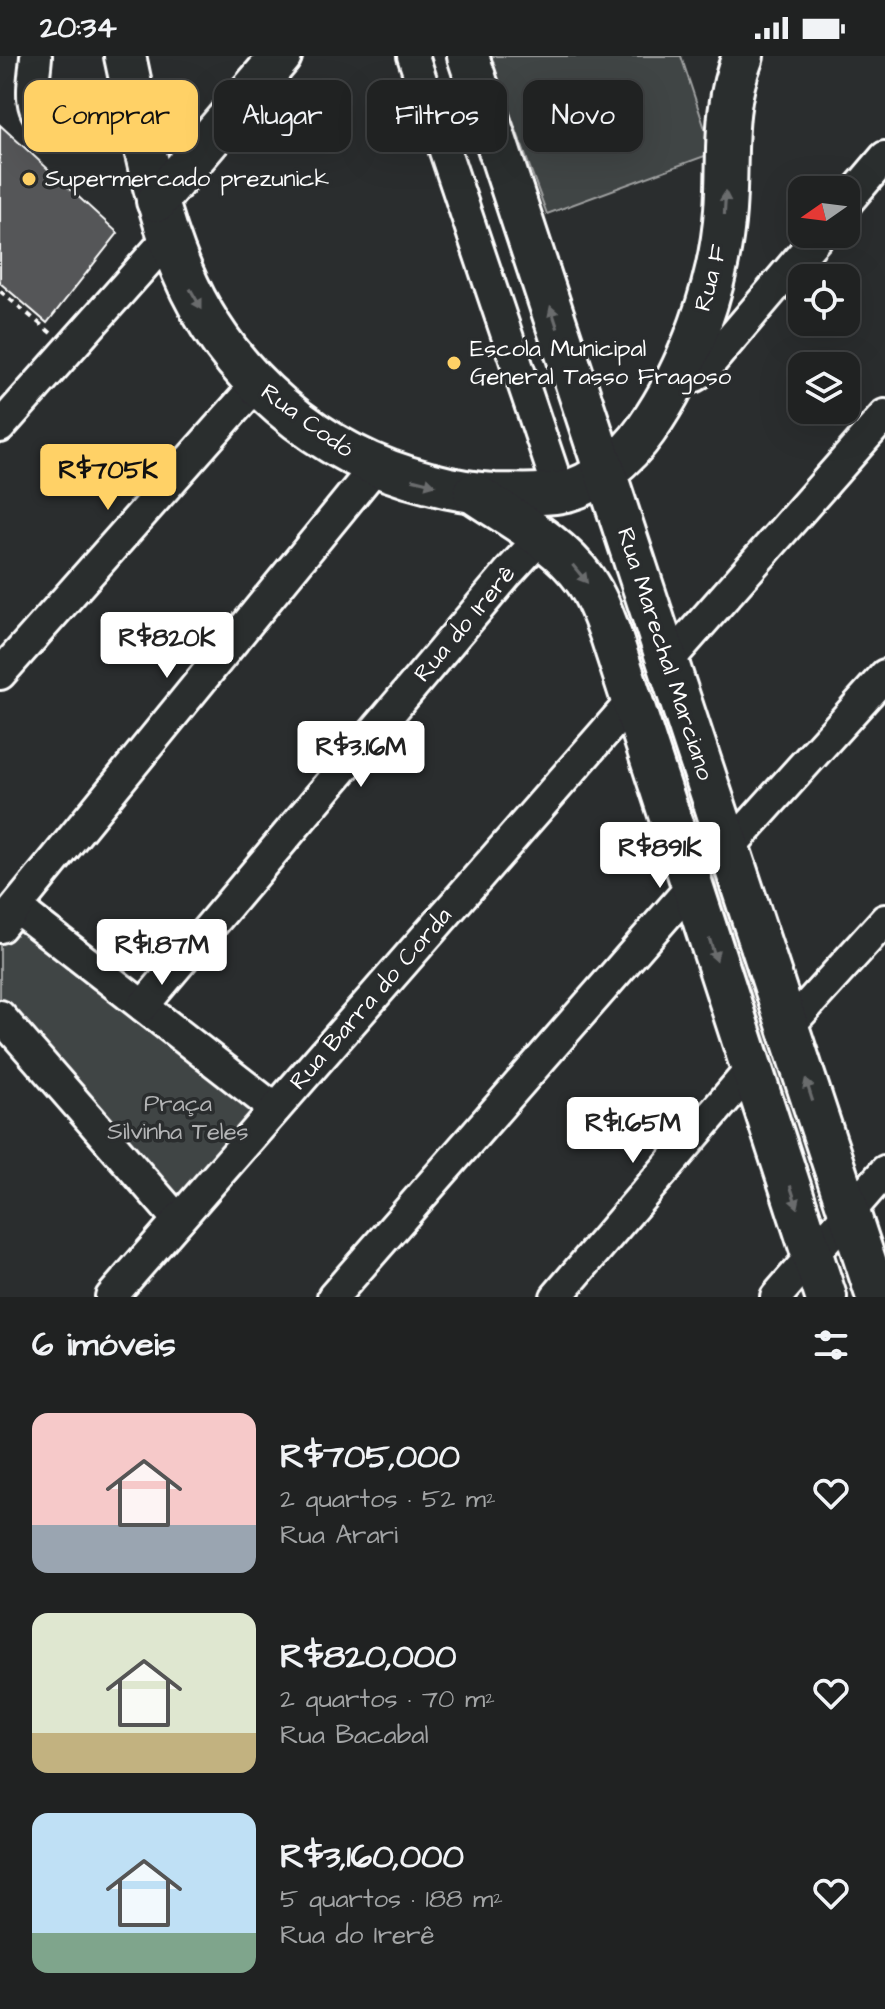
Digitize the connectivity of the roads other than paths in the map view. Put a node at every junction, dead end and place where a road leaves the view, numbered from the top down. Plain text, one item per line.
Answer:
1 (36, 56) edge
2 (125, 56) edge
3 (281, 56) edge
4 (413, 56) edge
5 (468, 56) edge
6 (743, 56) edge
7 (34, 80) edge
8 (130, 80) edge
9 (147, 152) edge
10 (885, 157) edge
11 (860, 186) edge
12 (163, 219) junction
13 (808, 248) edge
14 (256, 385) junction
15 (674, 385) junction
16 (885, 415) edge
17 (0, 427) edge
18 (376, 466) junction
19 (605, 471) junction
20 (474, 493) junction
21 (560, 493) junction
22 (541, 537) junction
23 (668, 661) junction
24 (0, 674) edge
25 (885, 675) edge
26 (632, 701) junction
27 (729, 848) junction
28 (692, 886) junction
29 (8, 918) edge
30 (885, 920) edge
31 (143, 1006) junction
32 (0, 1016) edge
33 (788, 1027) junction
34 (752, 1068) junction
35 (275, 1109) junction
36 (885, 1171) edge
37 (849, 1211) junction
38 (178, 1220) junction
39 (813, 1254) junction
40 (111, 1297) edge
41 (333, 1297) edge
42 (556, 1297) edge
43 (776, 1297) edge
44 (826, 1297) edge
45 (877, 1297) edge

1 - 7 street
2 - 8 main road, Rua Codó
3 - 12 main road
4 - 21 street
19 -> 5 main road, Rua Marechal Marciano
15 -> 6 main road, Rua F
9 - 12 main road, Rua Codó
10 - 11 street
12 -> 14 main road, Rua Codó
12 - 17 street
13 - 15 street
14 - 18 main road, Rua Codó
14 - 24 street
15 - 19 main road, Rua F
16 - 23 street
18 -> 20 main road, Rua Codó
18 - 29 street
19 - 21 main road, Rua Codó
19 - 23 main road, Rua Marechal Marciano
20 - 21 main road, Rua Codó
20 - 22 main road, Rua Marechal Marciano
22 -> 26 main road, Rua Marechal Marciano
22 - 31 street, Rua do Irerê
23 - 27 main road, Rua Marechal Marciano
25 - 27 street
26 - 28 main road, Rua Marechal Marciano
26 - 35 street, Rua Barra do Corda
27 - 33 main road, Rua Marechal Marciano
28 -> 34 main road, Rua Marechal Marciano
28 - 41 street
29 - 31 street
30 - 33 street
31 - 35 street
32 - 38 street
37 -> 33 main road, Rua Marechal Marciano
34 -> 39 main road, Rua Marechal Marciano
34 - 42 street
35 - 38 street, Rua Barra do Corda
36 - 37 street
37 - 39 street
37 - 45 main road, Rua Marechal Marciano
38 - 40 street, Rua Barra do Corda
39 - 43 street
39 - 44 main road, Rua Marechal Marciano

